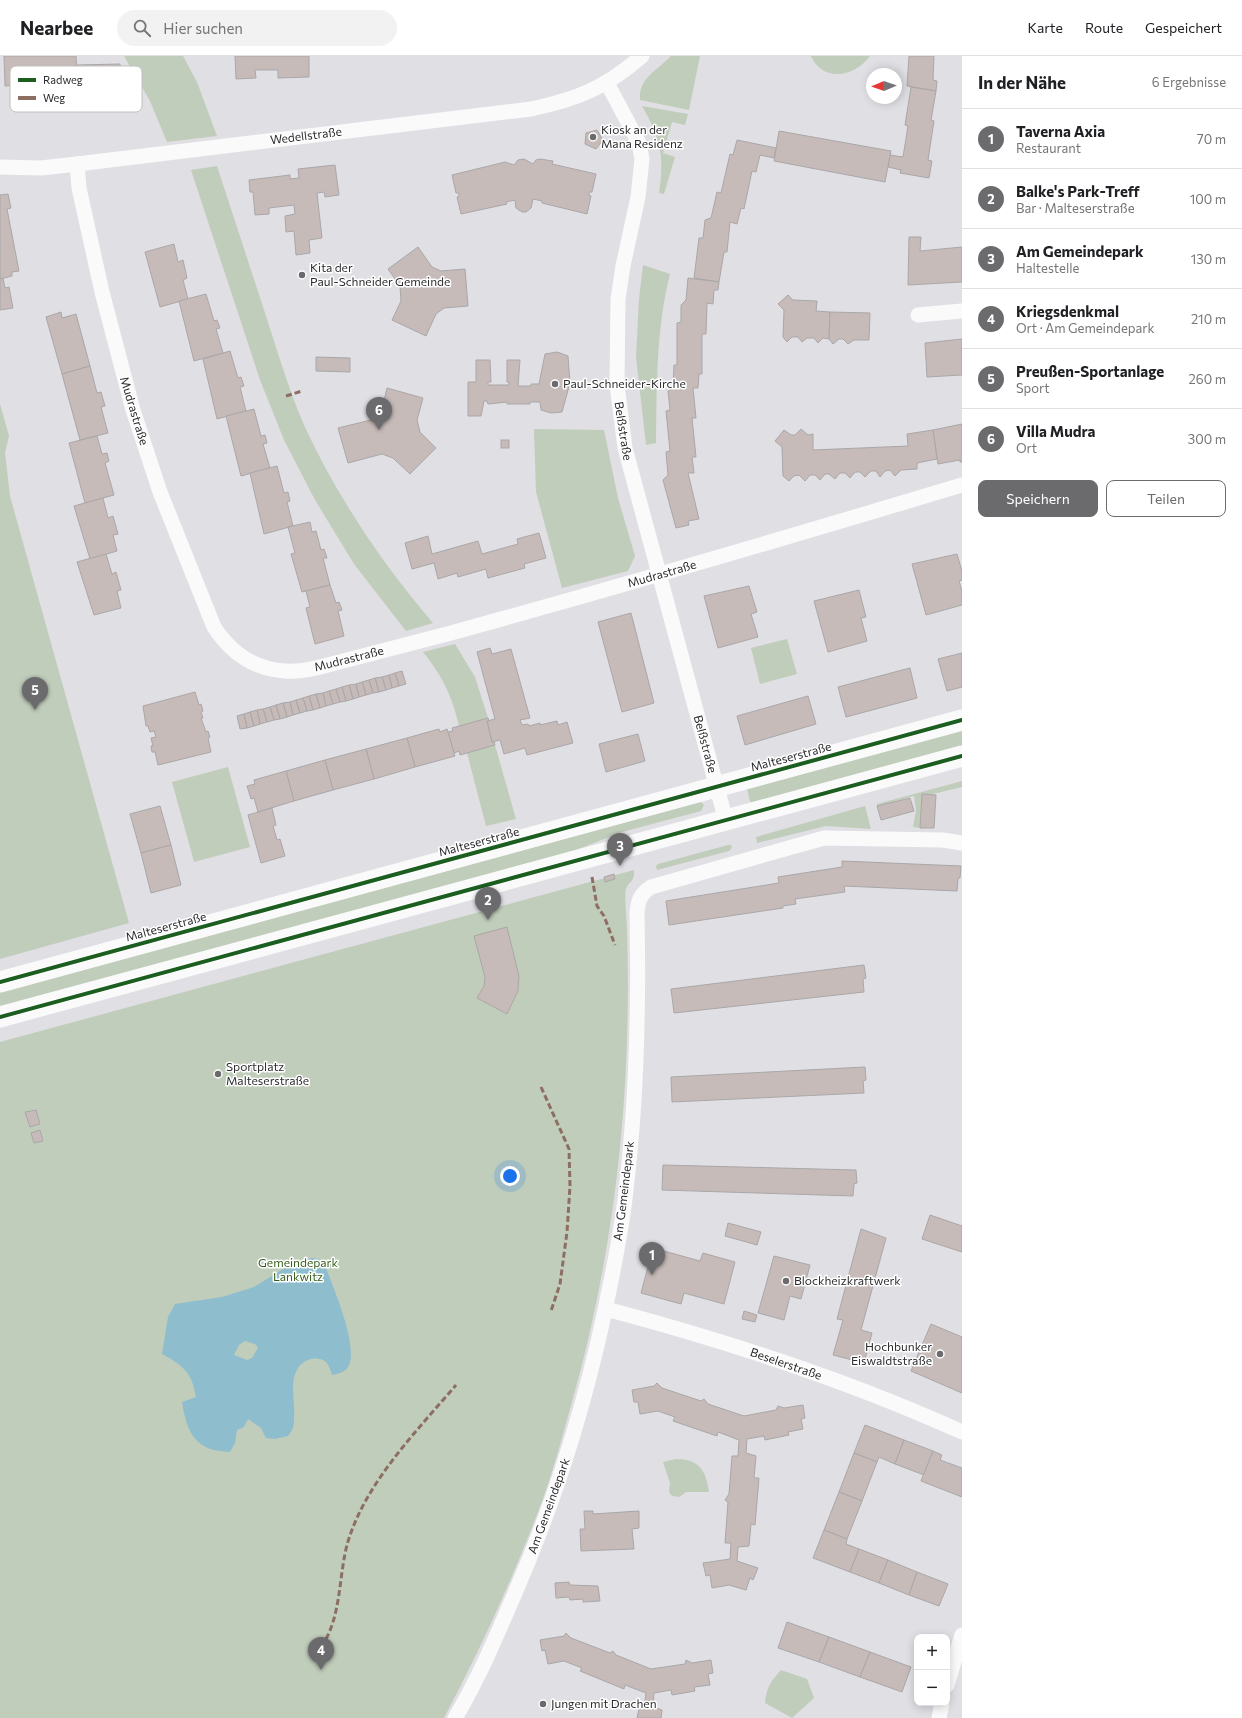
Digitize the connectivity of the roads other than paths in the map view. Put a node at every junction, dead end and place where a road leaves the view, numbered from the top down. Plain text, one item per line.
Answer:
1 (642, 56) edge
2 (607, 83) junction
3 (77, 164) junction
4 (0, 167) edge
5 (962, 311) edge
6 (918, 316) dead end
7 (962, 486) edge
8 (659, 575) junction
9 (962, 720) edge
10 (962, 756) edge
11 (717, 788) junction
12 (726, 821) junction
13 (962, 843) edge
14 (0, 982) edge
15 (0, 1018) edge
16 (606, 1309) junction
17 (962, 1432) edge
18 (962, 1635) edge
19 (950, 1675) edge
20 (941, 1706) edge
21 (456, 1718) edge
22 (939, 1718) edge

1 - 2 street
2 - 3 street, Wedellstraße
2 - 8 street, Belßstraße
3 - 4 street, Wedellstraße
3 - 8 street, Mudrastraße
5 - 6 street
7 - 8 street, Mudrastraße
8 - 11 street, Belßstraße
9 - 11 main road, Malteserstraße
10 - 12 main road
11 - 12 street, Belßstraße
11 - 14 main road, Malteserstraße
12 - 15 main road
13 - 16 street, Am Gemeindepark
16 - 17 street, Beselerstraße
16 - 21 street, Am Gemeindepark
18 - 19 street
20 - 22 street

